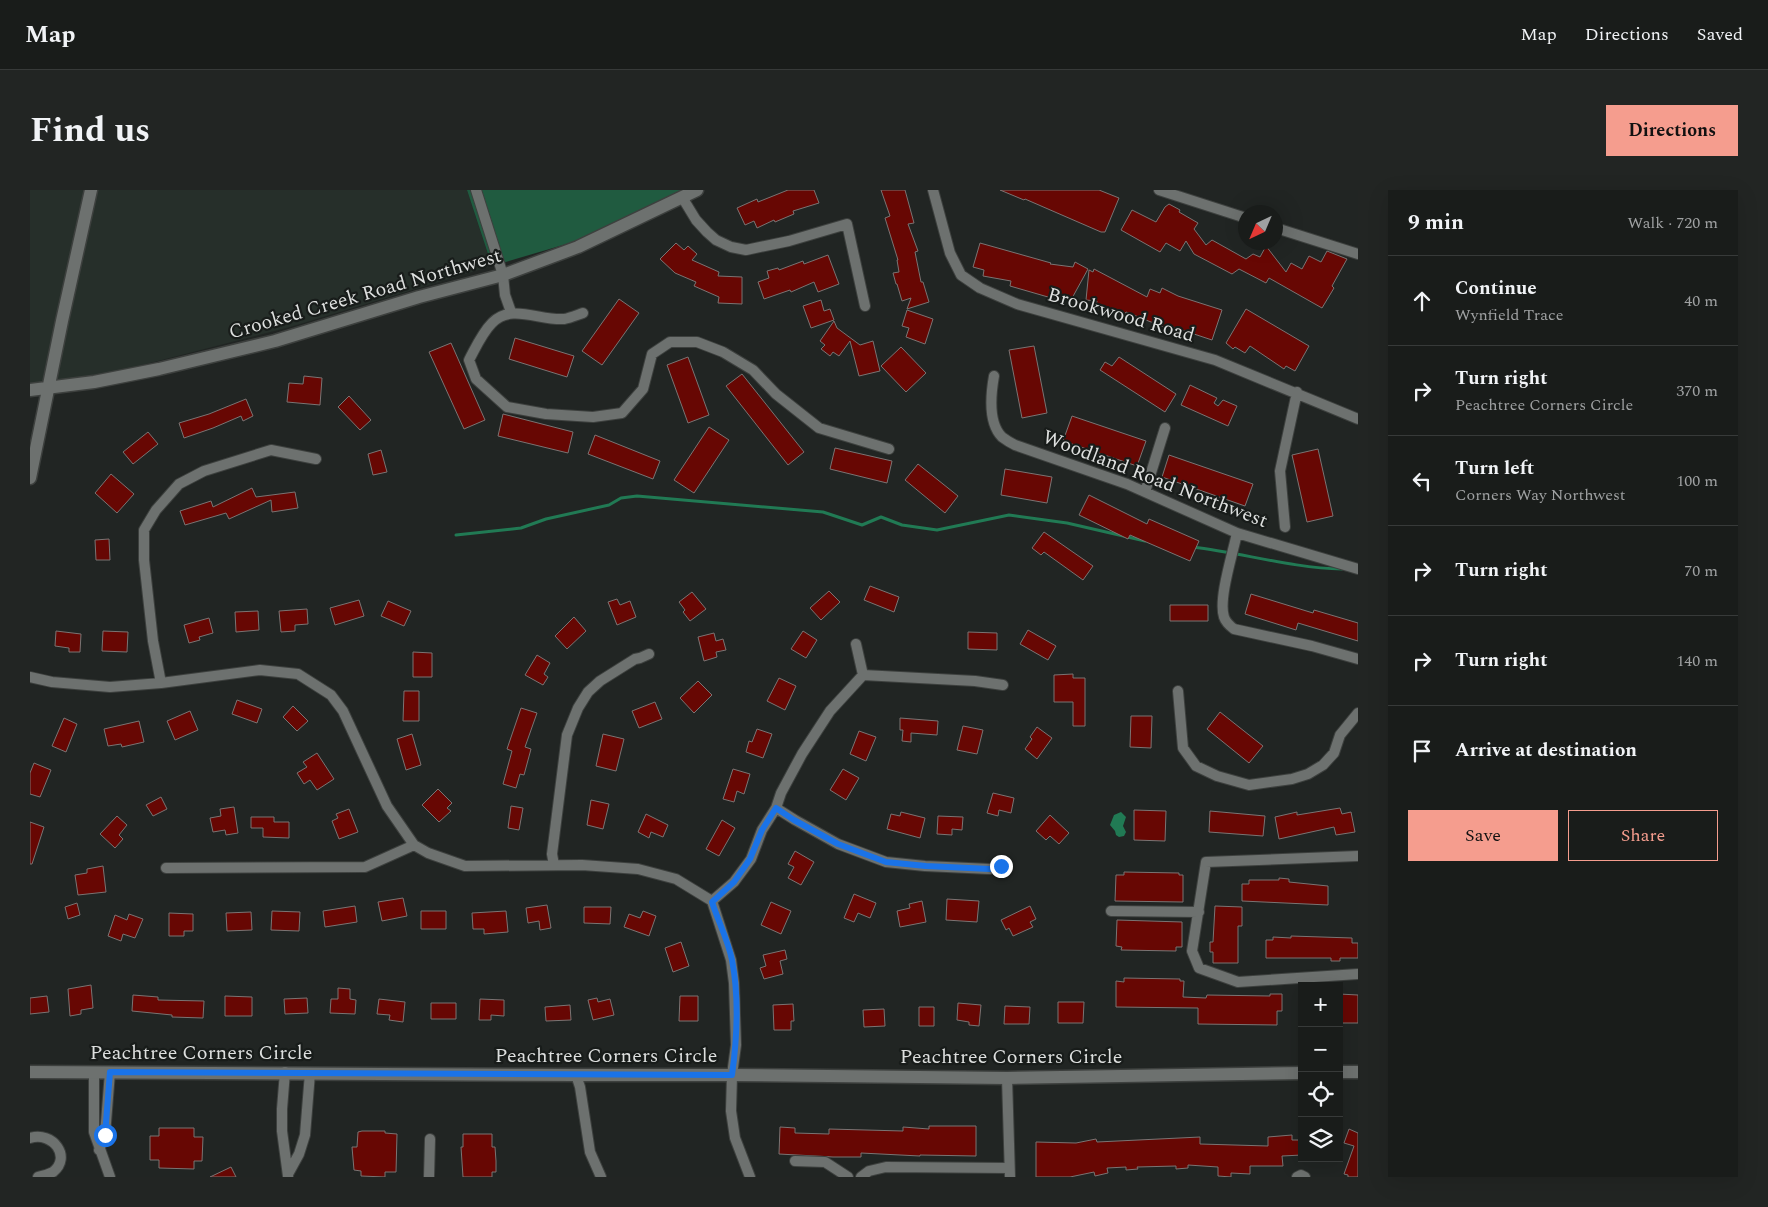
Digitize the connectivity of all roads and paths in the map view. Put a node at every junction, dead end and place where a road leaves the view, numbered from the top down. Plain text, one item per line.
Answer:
1 (92, 190) edge
2 (476, 190) edge
3 (697, 190) edge
4 (933, 190) edge
5 (1159, 190) edge
6 (682, 197) junction
7 (1238, 215) edge
8 (1283, 230) edge
9 (1358, 254) edge
10 (503, 275) junction
11 (865, 306) dead end
12 (511, 312) junction
13 (582, 313) dead end
14 (994, 376) dead end
15 (48, 388) junction
16 (30, 390) edge
17 (1297, 392) junction
18 (1358, 418) edge
19 (1165, 428) dead end
20 (890, 449) dead end
21 (316, 458) dead end
22 (30, 478) edge
23 (1145, 492) junction
24 (1285, 527) dead end
25 (1237, 533) junction
26 (1358, 569) edge
27 (856, 644) dead end
28 (649, 654) dead end
29 (1358, 659) edge
30 (863, 674) junction
31 (30, 677) edge
32 (161, 683) junction
33 (1003, 686) dead end
34 (1178, 691) dead end
35 (1358, 713) edge
36 (776, 808) junction
37 (414, 845) junction
38 (1358, 856) edge
39 (554, 865) junction
40 (1001, 866) dead end
41 (166, 868) dead end
42 (712, 902) junction
43 (1111, 911) dead end
44 (1199, 912) junction
45 (1358, 974) edge
46 (30, 1072) edge
47 (94, 1072) junction
48 (110, 1072) junction
49 (285, 1072) junction
50 (1343, 1072) edge
51 (1358, 1072) edge
52 (310, 1073) junction
53 (1298, 1073) edge
54 (576, 1075) junction
55 (732, 1075) junction
56 (1007, 1078) junction
57 (30, 1138) edge
58 (430, 1140) dead end
59 (99, 1150) junction
60 (795, 1161) dead end
61 (30, 1172) edge
62 (1010, 1172) edge
63 (288, 1176) edge
64 (37, 1177) edge
65 (110, 1177) edge
66 (430, 1177) edge
67 (601, 1177) edge
68 (750, 1177) edge
69 (848, 1177) edge
70 (861, 1177) edge
71 (1297, 1177) edge
72 (1305, 1177) edge

1 - 15 street
2 - 10 street
3 - 6 street, Crooked Creek Road Northwest
4 - 17 street, Brookwood Road
5 - 7 street
6 - 10 street, Crooked Creek Road Northwest
6 - 11 street
8 - 9 street
10 - 12 street
10 - 15 street, Crooked Creek Road Northwest
12 - 13 street
12 - 20 street
14 - 23 street, Woodland Road Northwest
15 - 16 street, Crooked Creek Road Northwest
15 - 22 street
17 - 18 street, Brookwood Road
17 - 24 street
19 - 23 street
21 - 32 street
23 - 25 street, Woodland Road Northwest
25 - 26 street, Woodland Road Northwest
25 - 29 street
27 - 30 street
28 - 39 street
30 - 33 street
30 - 36 street
31 - 32 street
32 - 37 street
34 - 35 street
36 - 40 street
36 - 42 street
37 - 39 street
37 - 41 street
38 - 44 street
39 - 42 street
42 - 55 street
43 - 44 street
44 - 45 street
46 - 47 street, Peachtree Corners Circle
47 - 48 street, Peachtree Corners Circle
47 - 59 street
48 - 49 street, Peachtree Corners Circle
48 - 59 street
49 - 52 street, Peachtree Corners Circle
49 - 63 street
50 - 51 street
52 - 54 street, Peachtree Corners Circle
52 - 63 street
53 - 56 street, Peachtree Corners Circle
54 - 55 street, Peachtree Corners Circle
54 - 67 street
55 - 56 street, Peachtree Corners Circle
55 - 68 street
56 - 62 street
57 - 64 street
58 - 66 street
59 - 65 street
60 - 69 street
61 - 64 street
62 - 70 street
71 - 72 street

